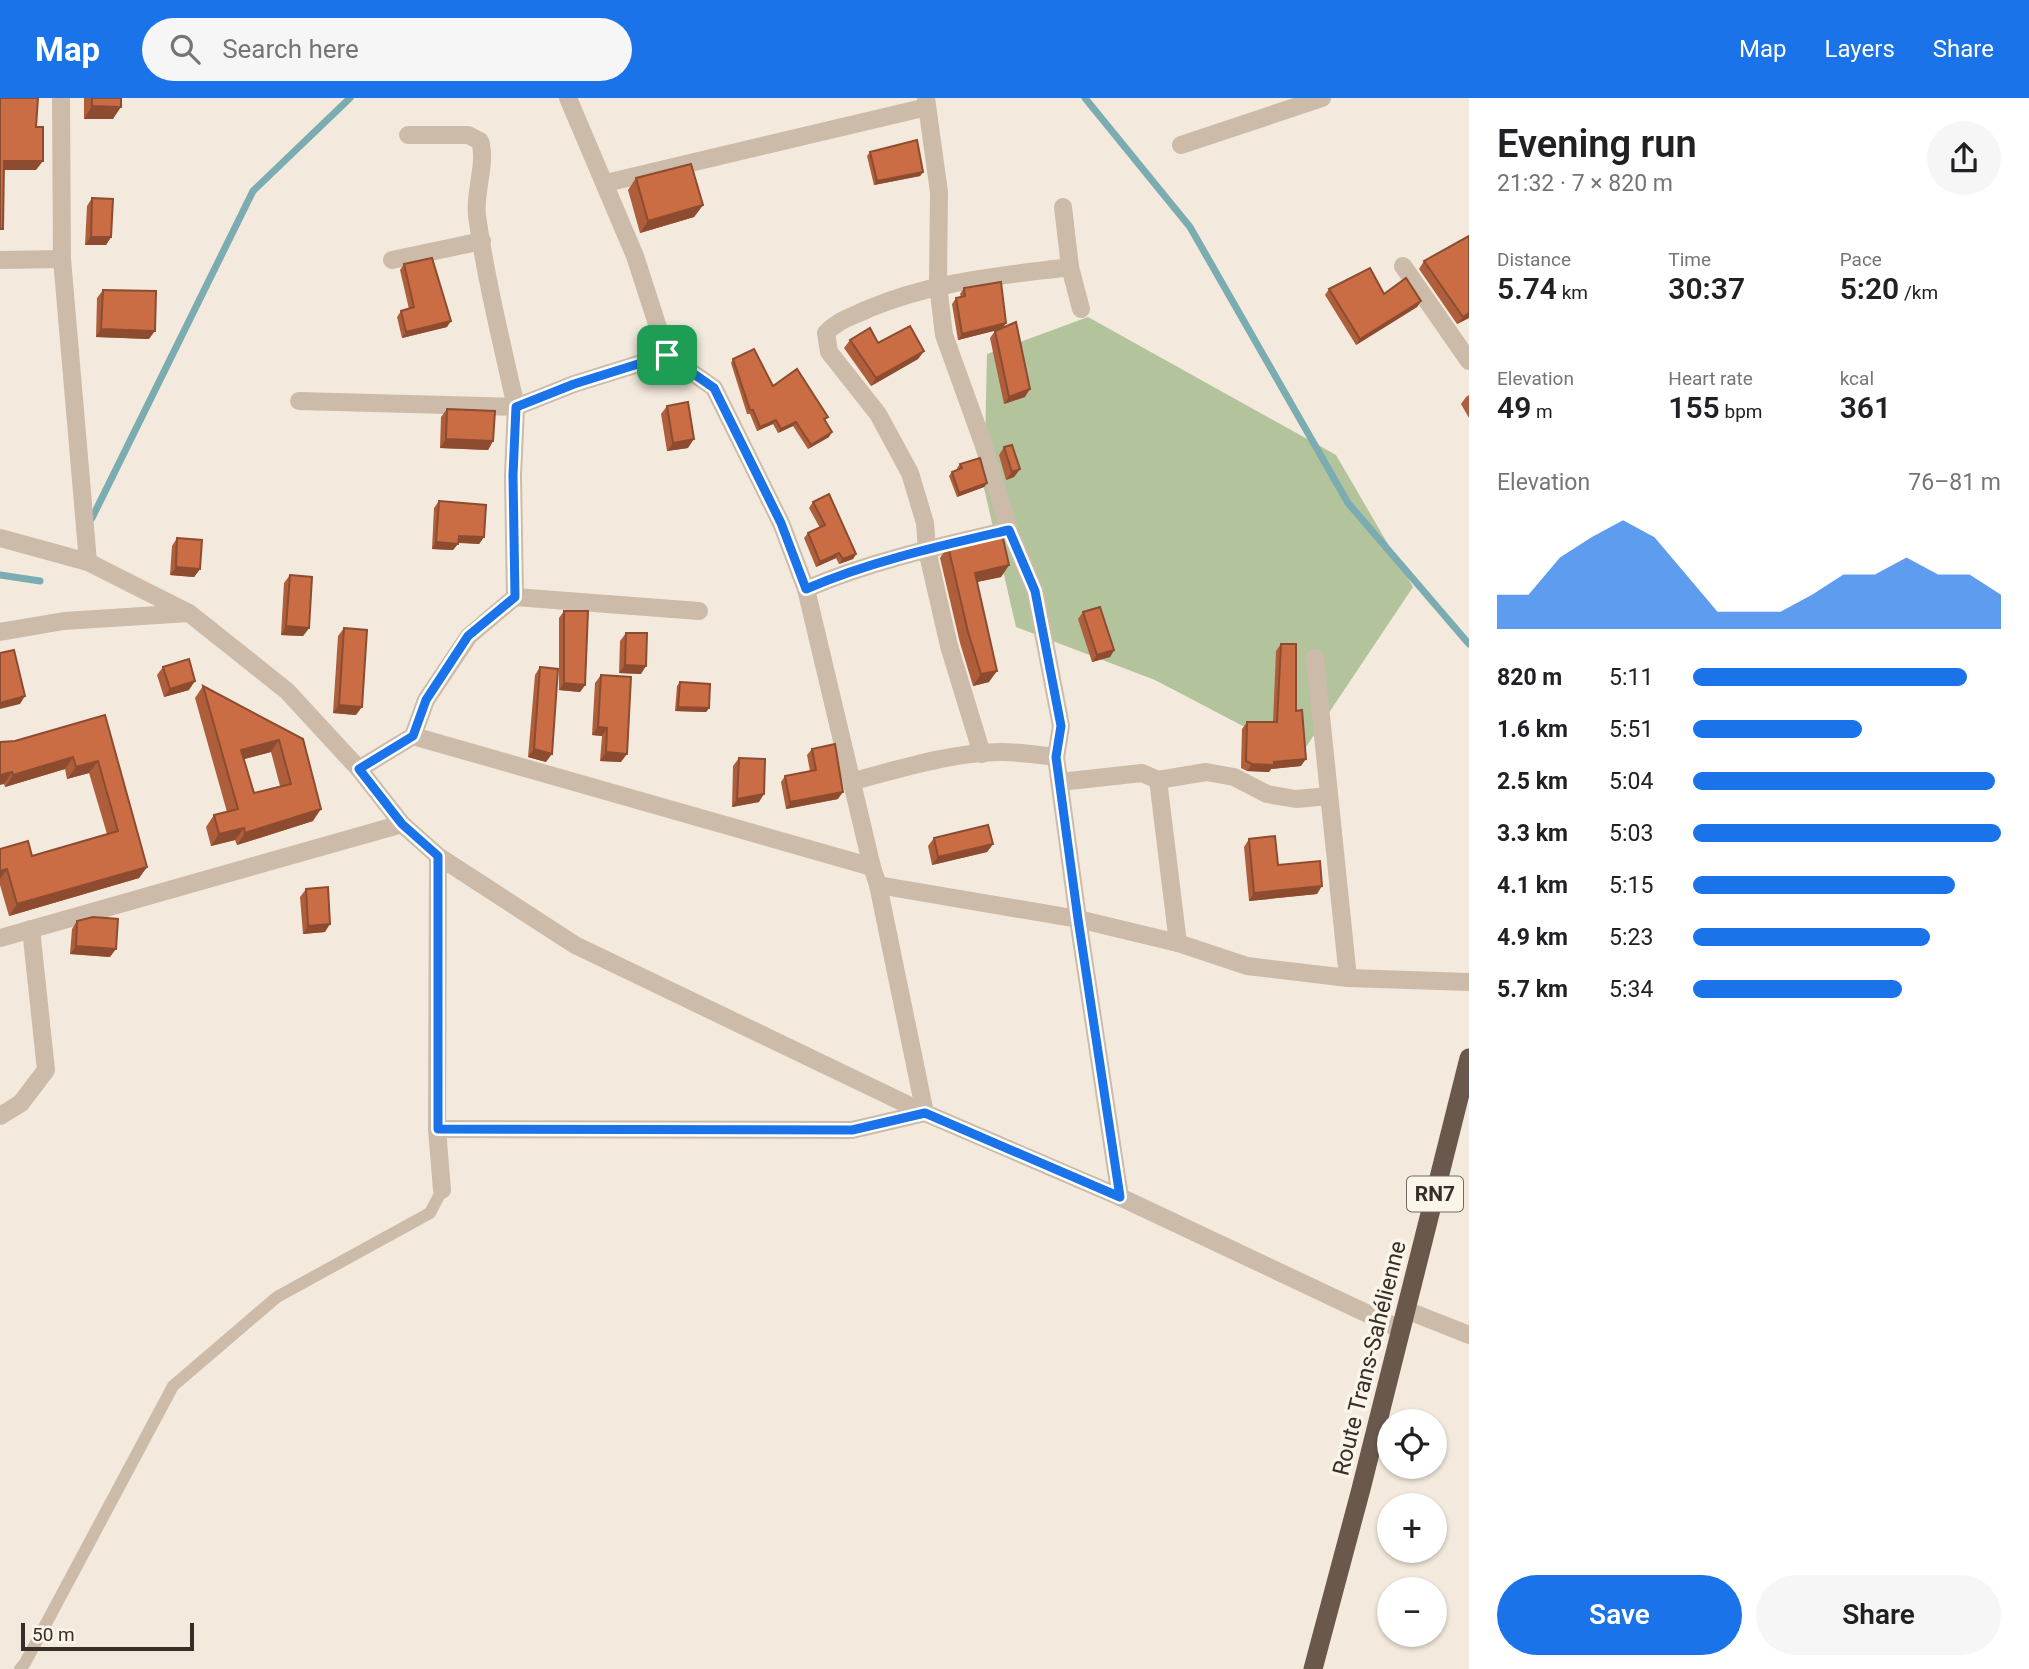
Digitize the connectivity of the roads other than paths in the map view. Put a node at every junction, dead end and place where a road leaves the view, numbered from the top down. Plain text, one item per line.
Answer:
1 (61, 98) edge
2 (568, 98) edge
3 (1322, 98) edge
4 (926, 103) edge
5 (408, 135) dead end
6 (1181, 145) dead end
7 (606, 183) junction
8 (1063, 207) dead end
9 (482, 241) junction
10 (62, 259) junction
11 (0, 260) edge
12 (392, 260) dead end
13 (1403, 266) dead end
14 (1070, 267) junction
15 (938, 285) junction
16 (1081, 309) dead end
17 (667, 355) junction
18 (1469, 361) edge
19 (299, 401) dead end
20 (516, 407) junction
21 (1009, 530) junction
22 (0, 538) edge
23 (927, 550) junction
24 (88, 562) junction
25 (806, 589) junction
26 (515, 597) junction
27 (699, 611) dead end
28 (189, 613) junction
29 (0, 632) edge
30 (1315, 658) dead end
31 (413, 736) junction
32 (982, 754) junction
33 (1056, 757) junction
34 (359, 769) junction
35 (1158, 780) junction
36 (853, 781) junction
37 (1059, 782) junction
38 (1329, 796) junction
39 (402, 824) junction
40 (438, 856) junction
41 (872, 867) junction
42 (878, 885) junction
43 (1078, 919) junction
44 (32, 929) junction
45 (0, 938) edge
46 (1178, 943) junction
47 (1348, 978) junction
48 (1469, 982) edge
49 (1469, 1058) edge
50 (925, 1113) junction
51 (0, 1116) edge
52 (438, 1129) junction
53 (442, 1190) joint
54 (1120, 1197) junction
55 (1403, 1320) junction
56 (1469, 1335) edge
57 (20, 1669) edge
58 (1313, 1669) edge

1 - 10 street
2 - 7 street
3 - 6 street
4 - 7 street
4 - 15 street
5 - 9 street
7 - 17 street
8 - 14 street
9 - 12 street
9 - 20 street
10 - 11 street
10 - 24 street
13 - 18 street
14 - 15 street
14 - 16 street
15 - 21 street
15 - 23 street
17 - 20 street
17 - 25 street
19 - 20 street
20 - 26 street
21 - 23 street
21 - 33 street
22 - 24 street
23 - 25 street
23 - 32 street
24 - 28 street
25 - 36 street
26 - 27 street
26 - 31 street
28 - 29 street
28 - 34 street
30 - 38 street
31 - 34 street
31 - 41 street
32 - 33 street
32 - 36 street
33 - 37 street
34 - 39 street
35 - 37 street
35 - 38 street
35 - 46 street
36 - 41 street
37 - 43 street
38 - 47 street
39 - 40 street
39 - 44 street
40 - 50 street
40 - 52 street
41 - 42 street
42 - 43 street
42 - 50 street
43 - 46 street
43 - 54 street
44 - 45 street
44 - 51 street
46 - 47 street
47 - 48 street
49 - 55 highway, Route Trans-Sahélienne / RN7
50 - 52 street
50 - 54 street
52 - 53 street
53 - 57 lane
54 - 55 street
55 - 56 street
55 - 58 highway, Route Trans-Sahélienne / RN7

